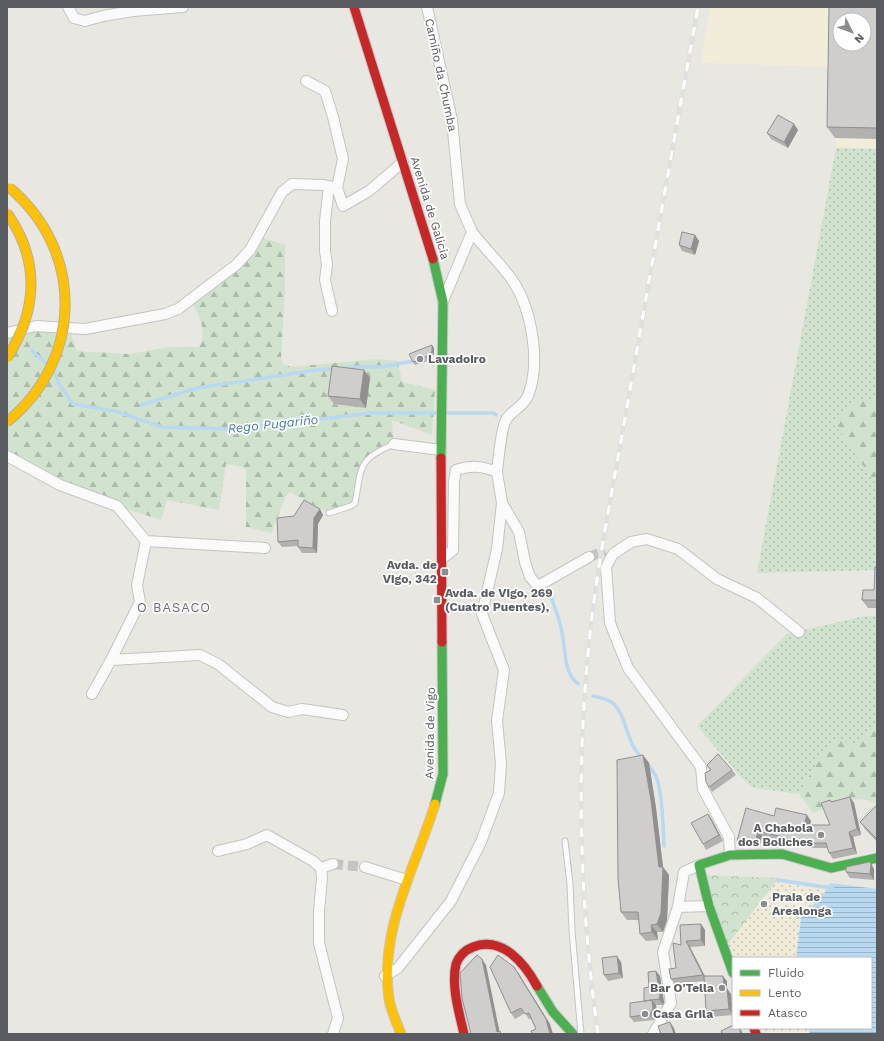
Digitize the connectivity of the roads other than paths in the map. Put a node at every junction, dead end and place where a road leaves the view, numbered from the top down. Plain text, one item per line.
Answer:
1 (68, 7) edge
2 (183, 7) edge
3 (354, 7) edge
4 (427, 7) edge
5 (306, 81) dead end
6 (403, 162) junction
7 (333, 187) junction
8 (10, 188) dead end
9 (7, 213) edge
10 (472, 232) junction
11 (442, 302) junction
12 (332, 311) dead end
13 (7, 332) edge
14 (7, 358) edge
15 (7, 422) edge
16 (441, 422) joint
17 (394, 444) joint
18 (441, 446) junction
19 (7, 456) edge
20 (497, 472) junction
21 (502, 503) junction
22 (329, 513) dead end
23 (146, 541) junction
24 (631, 542) junction
25 (266, 548) dead end
26 (605, 551) tunnel mouth
27 (588, 557) tunnel mouth
28 (442, 558) junction
29 (799, 632) dead end
30 (111, 660) junction
31 (92, 694) dead end
32 (343, 715) dead end
33 (565, 841) dead end
34 (218, 851) dead end
35 (730, 855) junction
36 (877, 858) edge
37 (333, 864) tunnel mouth
38 (699, 865) junction
39 (365, 867) tunnel mouth
40 (321, 868) junction
41 (407, 880) junction
42 (709, 906) junction
43 (678, 907) junction
44 (732, 970) edge
45 (385, 976) junction
46 (334, 1034) edge
47 (401, 1034) edge
48 (464, 1034) edge
49 (573, 1034) edge
50 (581, 1034) edge
51 (653, 1034) edge

1 - 2 street
3 - 6 main road, Avenida de Galicia
4 - 10 street, Camiño da Chumba
5 - 7 street
6 - 7 street
6 - 11 main road, Avenida de Galicia
7 - 12 street
7 - 13 street
8 - 15 main road, bridge
9 - 14 main road, bridge
10 - 11 street
10 - 20 street, Camiño da Chumba
11 - 16 main road, Avenida de Galicia
16 - 18 main road, Avenida de Vigo
17 - 18 street
17 - 22 lane
18 - 28 main road, Avenida de Vigo
19 - 23 street
20 - 21 street, Camiño da Chumba
20 - 28 street
21 - 27 street
21 - 45 street
23 - 25 street
23 - 30 street
24 - 26 street
24 - 29 street
24 - 35 street
28 - 41 main road, Avenida de Vigo
30 - 31 street
30 - 32 street
33 - 50 lane
34 - 40 street
35 - 36 main road
35 - 38 main road
37 - 40 street
38 - 42 main road
38 - 43 street
39 - 41 street
40 - 46 street
41 - 45 main road, Avenida de Vigo
42 - 43 street
42 - 44 main road
43 - 51 street
45 - 47 main road, Avenida de Vigo
48 - 49 main road

